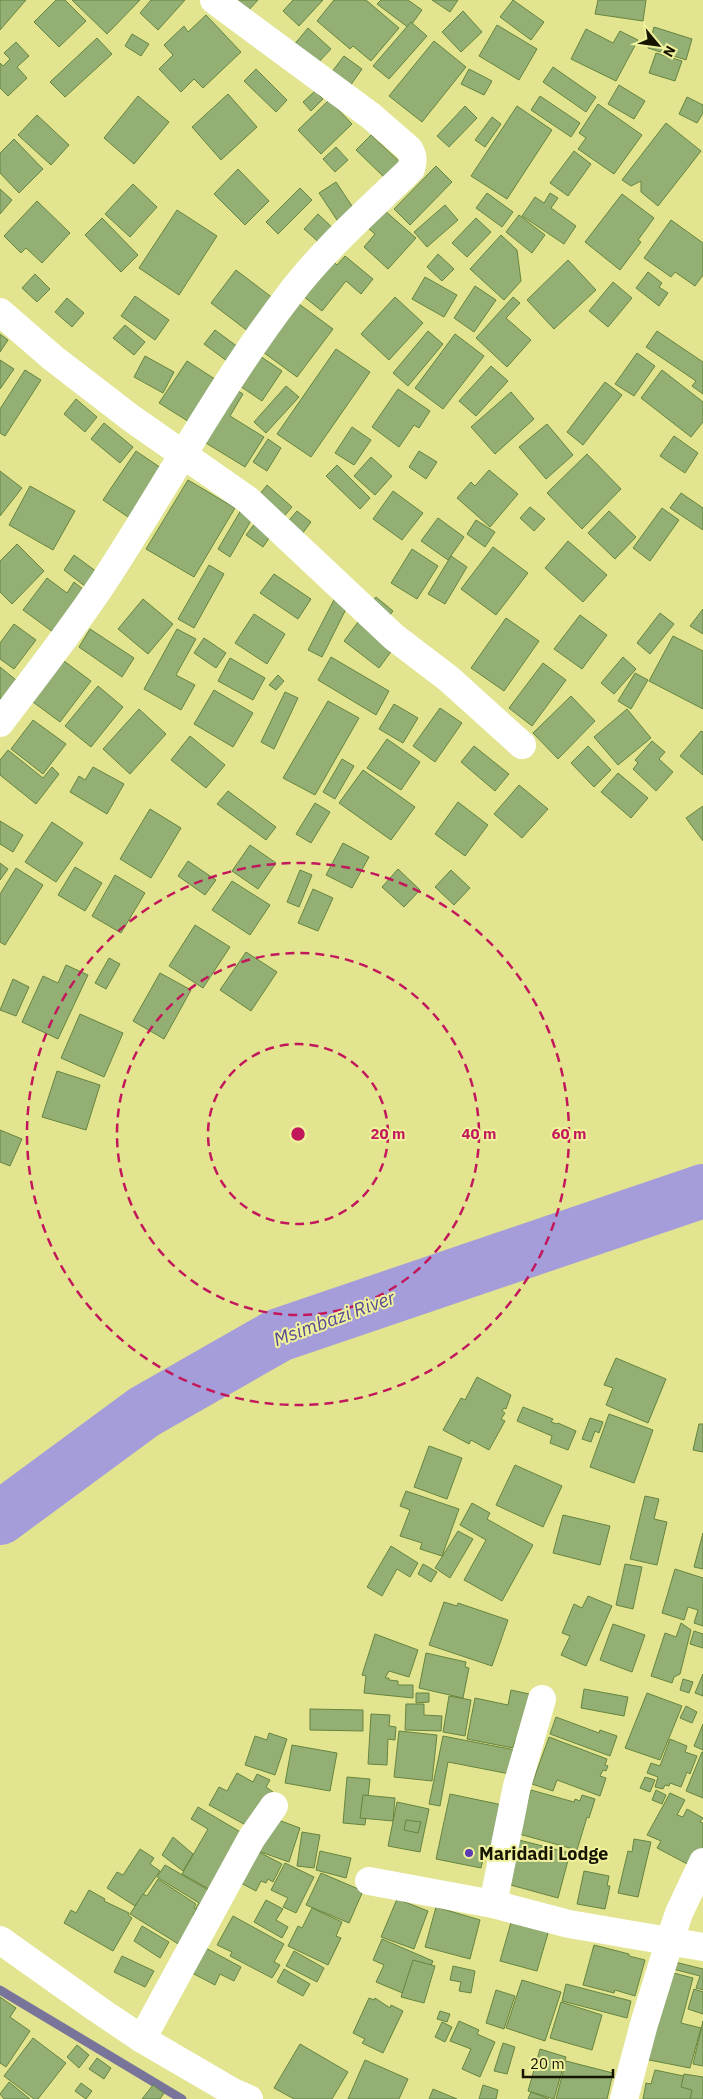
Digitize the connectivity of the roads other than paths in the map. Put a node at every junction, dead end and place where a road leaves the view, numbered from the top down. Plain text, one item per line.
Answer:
1 (214, 0) edge
2 (0, 312) edge
3 (182, 453) junction
4 (0, 723) edge
5 (522, 745) dead end
6 (542, 1700) dead end
7 (274, 1806) dead end
8 (703, 1862) edge
9 (369, 1880) dead end
10 (493, 1904) junction
11 (0, 1940) edge
12 (670, 1940) junction
13 (703, 1947) edge
14 (142, 2039) junction
15 (216, 2091) edge
16 (249, 2099) edge
17 (624, 2099) edge

1 - 3 street
2 - 3 street
3 - 4 street
3 - 5 street
6 - 10 street
7 - 14 street
8 - 12 street
9 - 10 street
10 - 12 street
11 - 14 street
12 - 13 street
12 - 17 street
14 - 15 street
15 - 16 street

